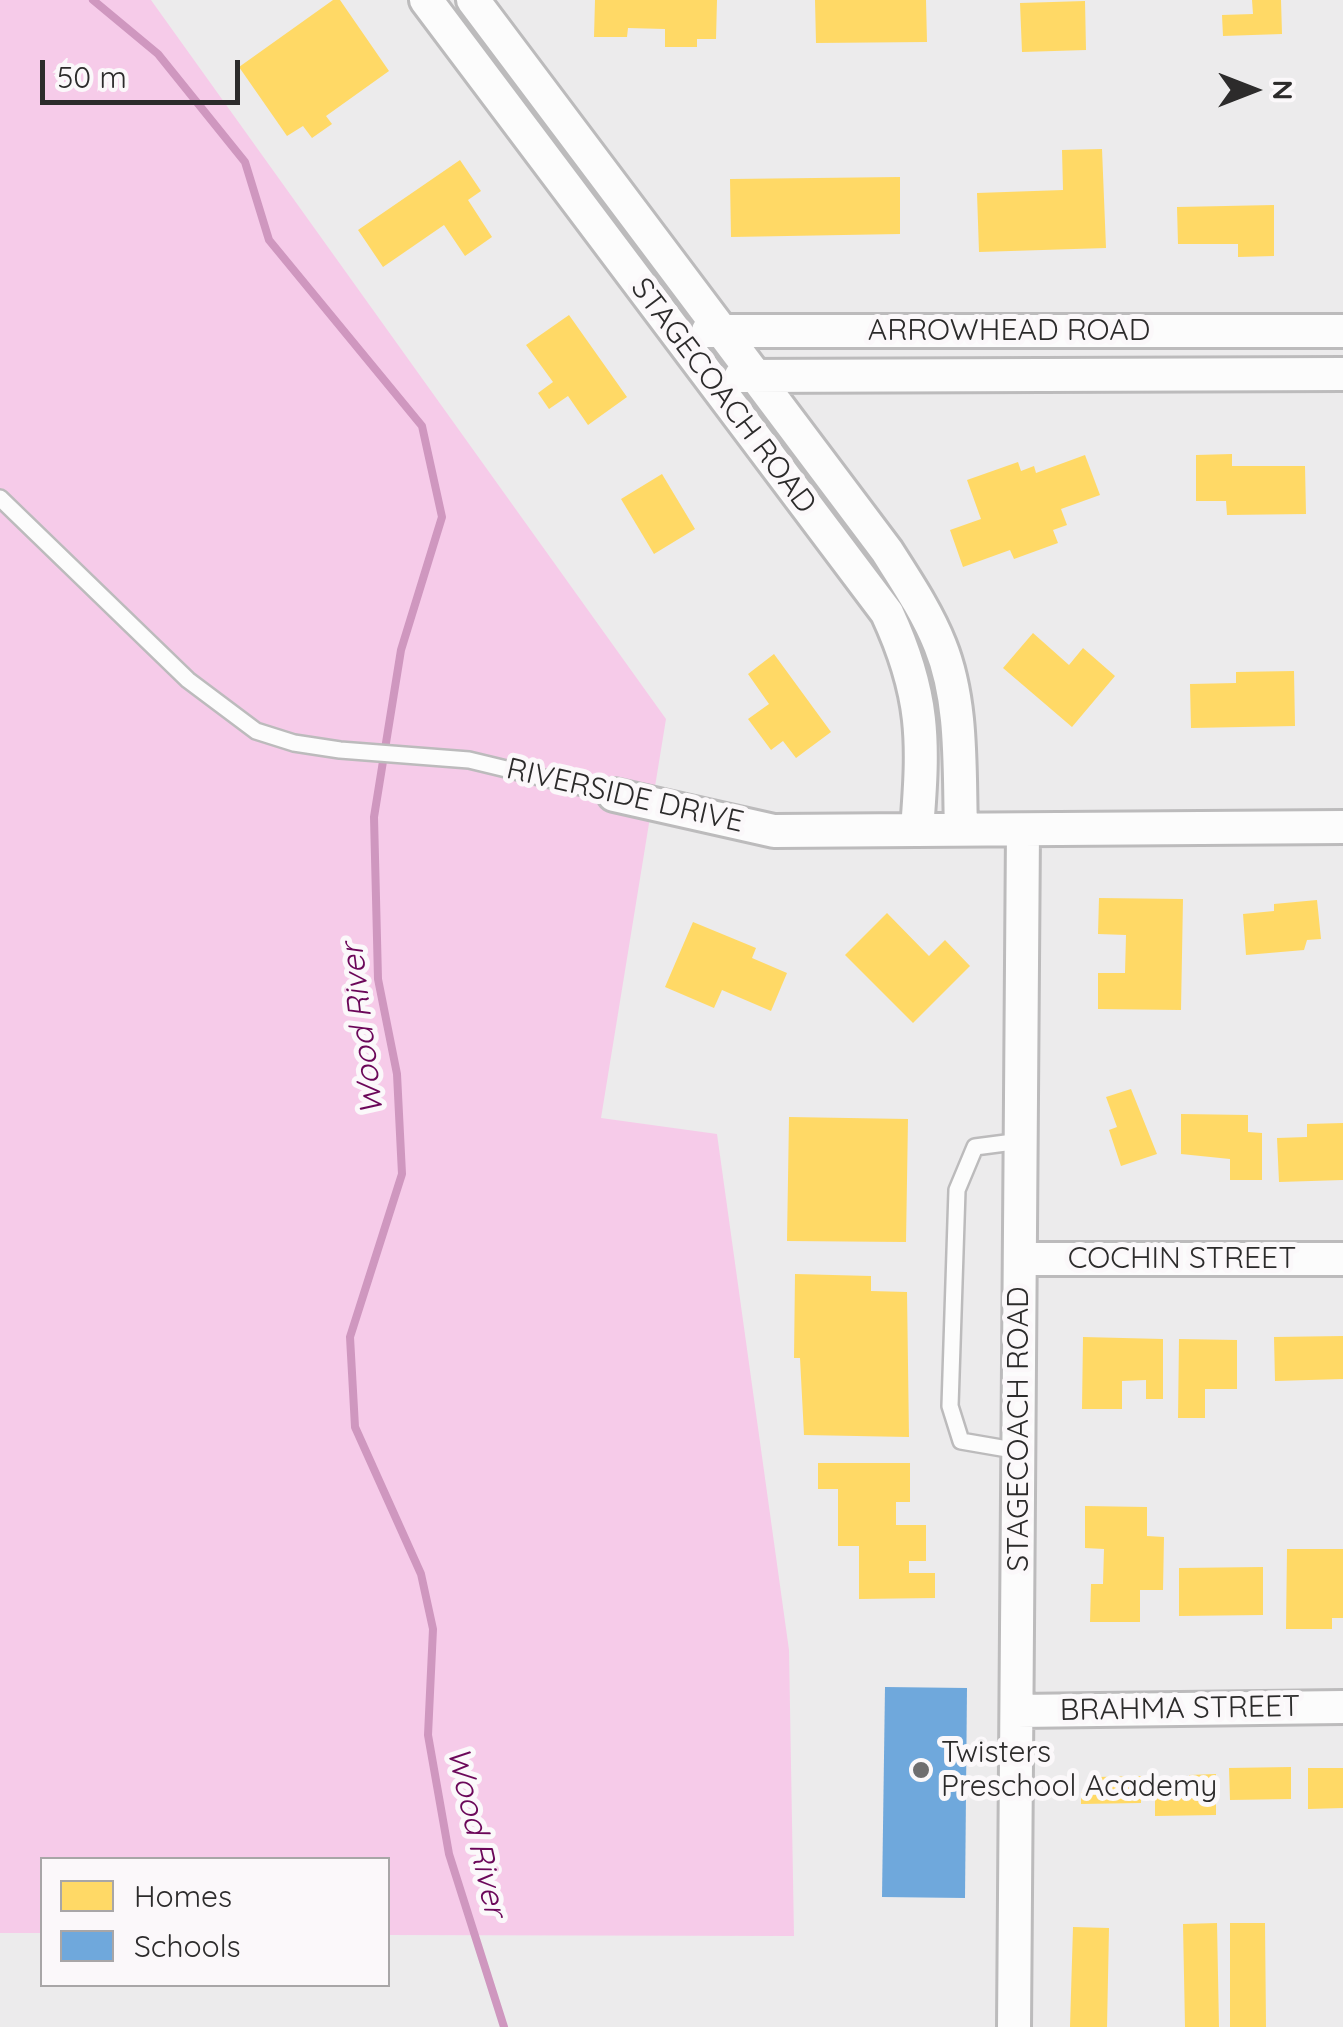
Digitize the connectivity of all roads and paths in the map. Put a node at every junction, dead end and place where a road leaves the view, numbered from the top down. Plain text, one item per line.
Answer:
1 (426, 0) edge
2 (473, 0) edge
3 (674, 330) junction
4 (721, 331) junction
5 (1343, 331) edge
6 (1343, 374) edge
7 (707, 375) junction
8 (754, 376) junction
9 (0, 498) edge
10 (614, 796) joint
11 (1343, 826) edge
12 (918, 830) junction
13 (961, 830) junction
14 (1023, 831) junction
15 (1021, 1141) junction
16 (1343, 1258) edge
17 (1020, 1259) junction
18 (1019, 1450) junction
19 (1343, 1706) edge
20 (1017, 1711) junction
21 (1014, 2027) edge

1 - 3 street, STAGECOACH ROAD
2 - 4 street, STAGECOACH ROAD
3 - 4 street, ARROWHEAD ROAD
3 - 7 street, STAGECOACH ROAD
4 - 5 street, ARROWHEAD ROAD
4 - 8 street, STAGECOACH ROAD
6 - 8 street, ARROWHEAD ROAD
7 - 8 street, ARROWHEAD ROAD
7 - 12 street, STAGECOACH ROAD
8 - 13 street, STAGECOACH ROAD
9 - 10 lane, RIVERSIDE DRIVE
10 - 12 street, RIVERSIDE DRIVE
11 - 14 street, RIVERSIDE DRIVE
12 - 13 street, RIVERSIDE DRIVE
13 - 14 street, RIVERSIDE DRIVE
14 - 15 street, STAGECOACH ROAD
15 - 17 street, STAGECOACH ROAD
15 - 18 lane
16 - 17 street, COCHIN STREET
17 - 18 street, STAGECOACH ROAD
18 - 20 street, STAGECOACH ROAD
19 - 20 street, BRAHMA STREET
20 - 21 street, STAGECOACH ROAD

